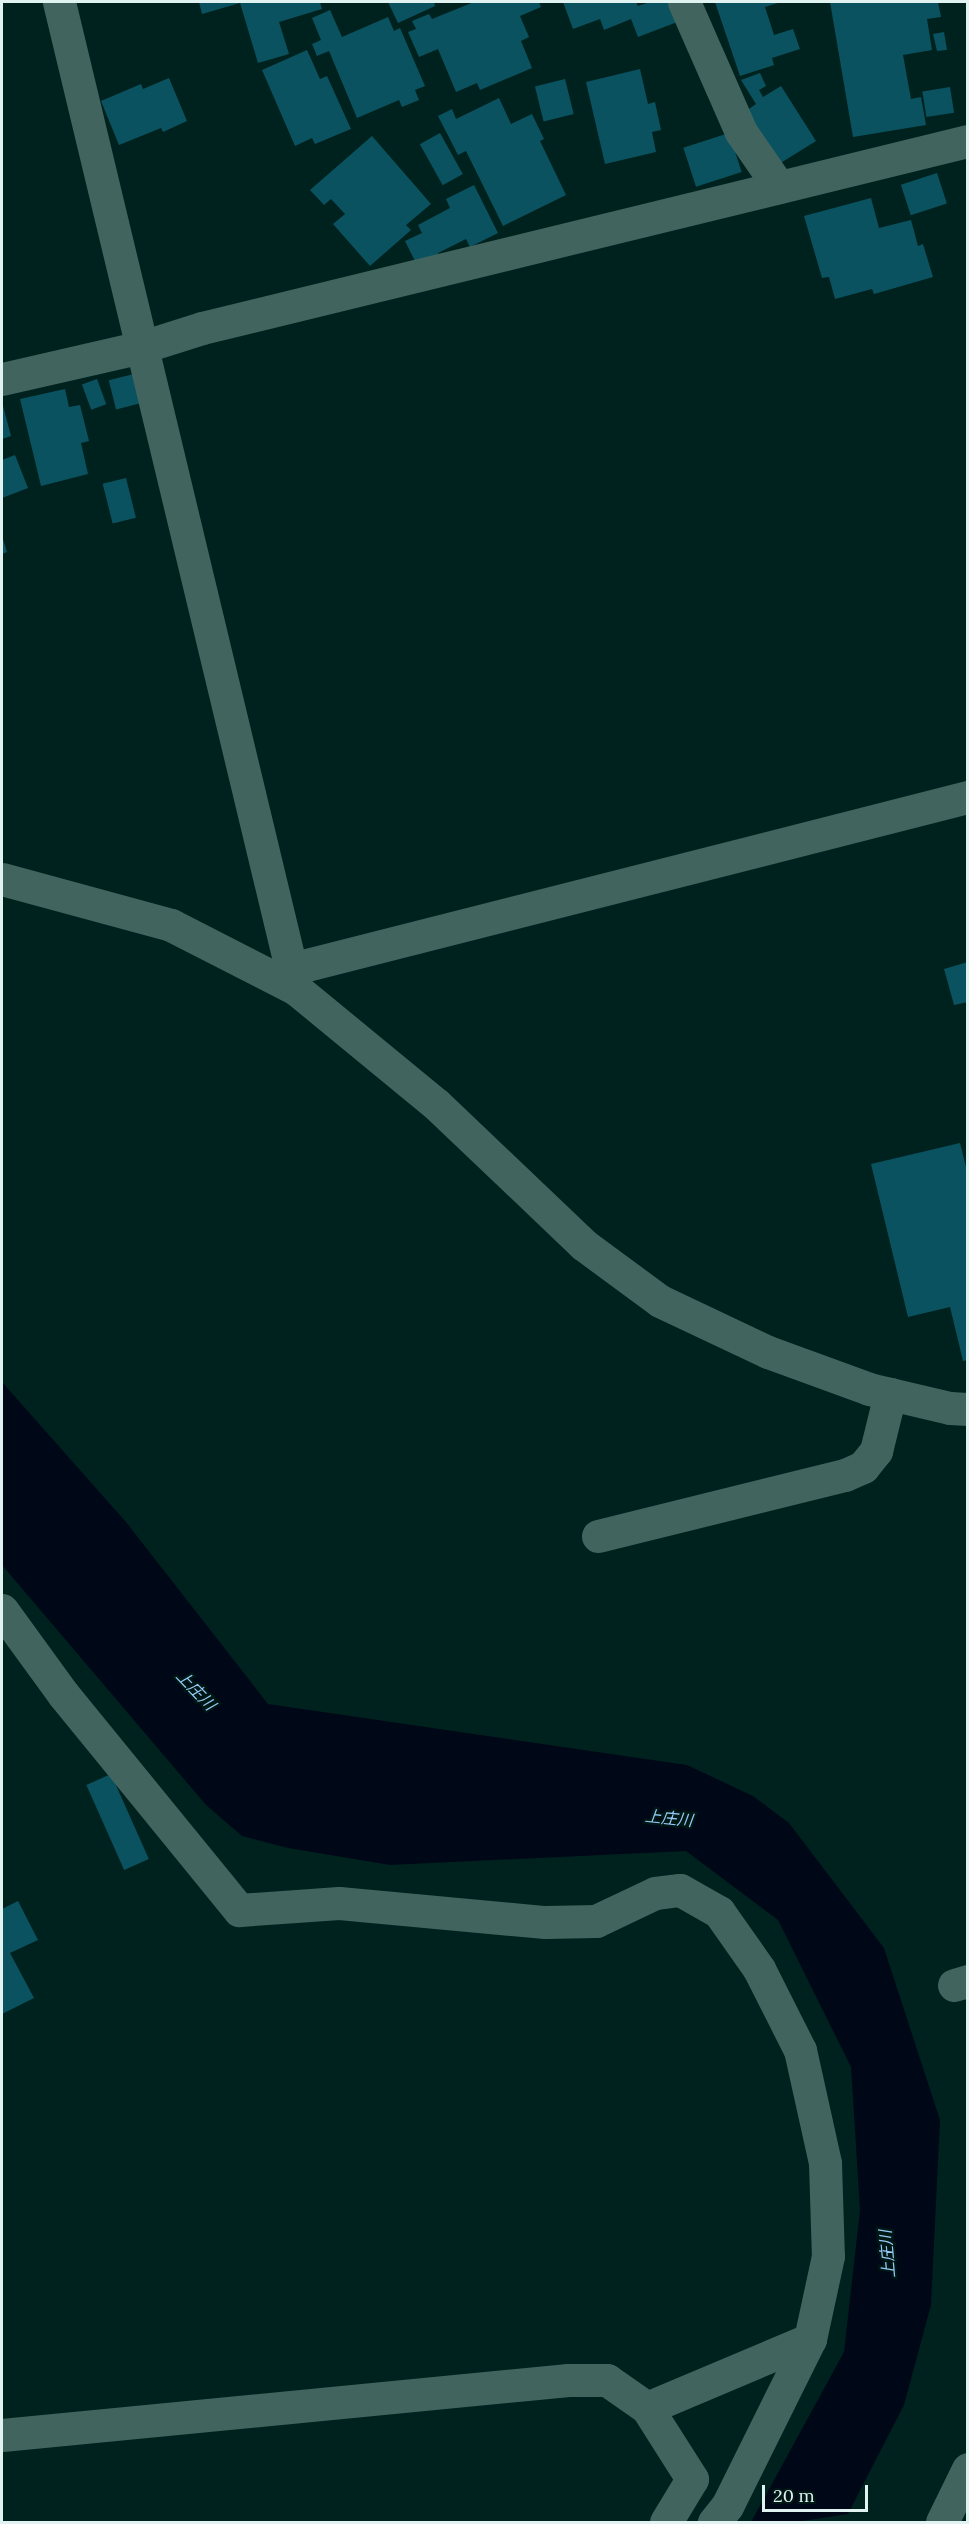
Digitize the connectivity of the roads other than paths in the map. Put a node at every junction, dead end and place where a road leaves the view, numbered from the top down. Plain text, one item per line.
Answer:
1 (59, 2) edge
2 (684, 2) edge
3 (968, 141) edge
4 (779, 187) junction
5 (142, 347) junction
6 (2, 379) edge
7 (968, 797) edge
8 (2, 879) edge
9 (293, 979) junction
10 (890, 1394) junction
11 (968, 1409) edge
12 (598, 1536) dead end
13 (2, 1610) edge
14 (810, 2339) junction
15 (647, 2408) junction
16 (2, 2435) edge
17 (968, 2469) edge
18 (666, 2523) edge
19 (714, 2523) edge
20 (942, 2523) edge

1 - 5 street
2 - 4 street
3 - 4 street
4 - 5 street
5 - 6 street
5 - 9 street
7 - 9 street
8 - 9 street
9 - 10 street
10 - 11 street
10 - 12 street
13 - 14 street
14 - 15 street
14 - 19 street
15 - 16 street
15 - 18 street
17 - 20 street

